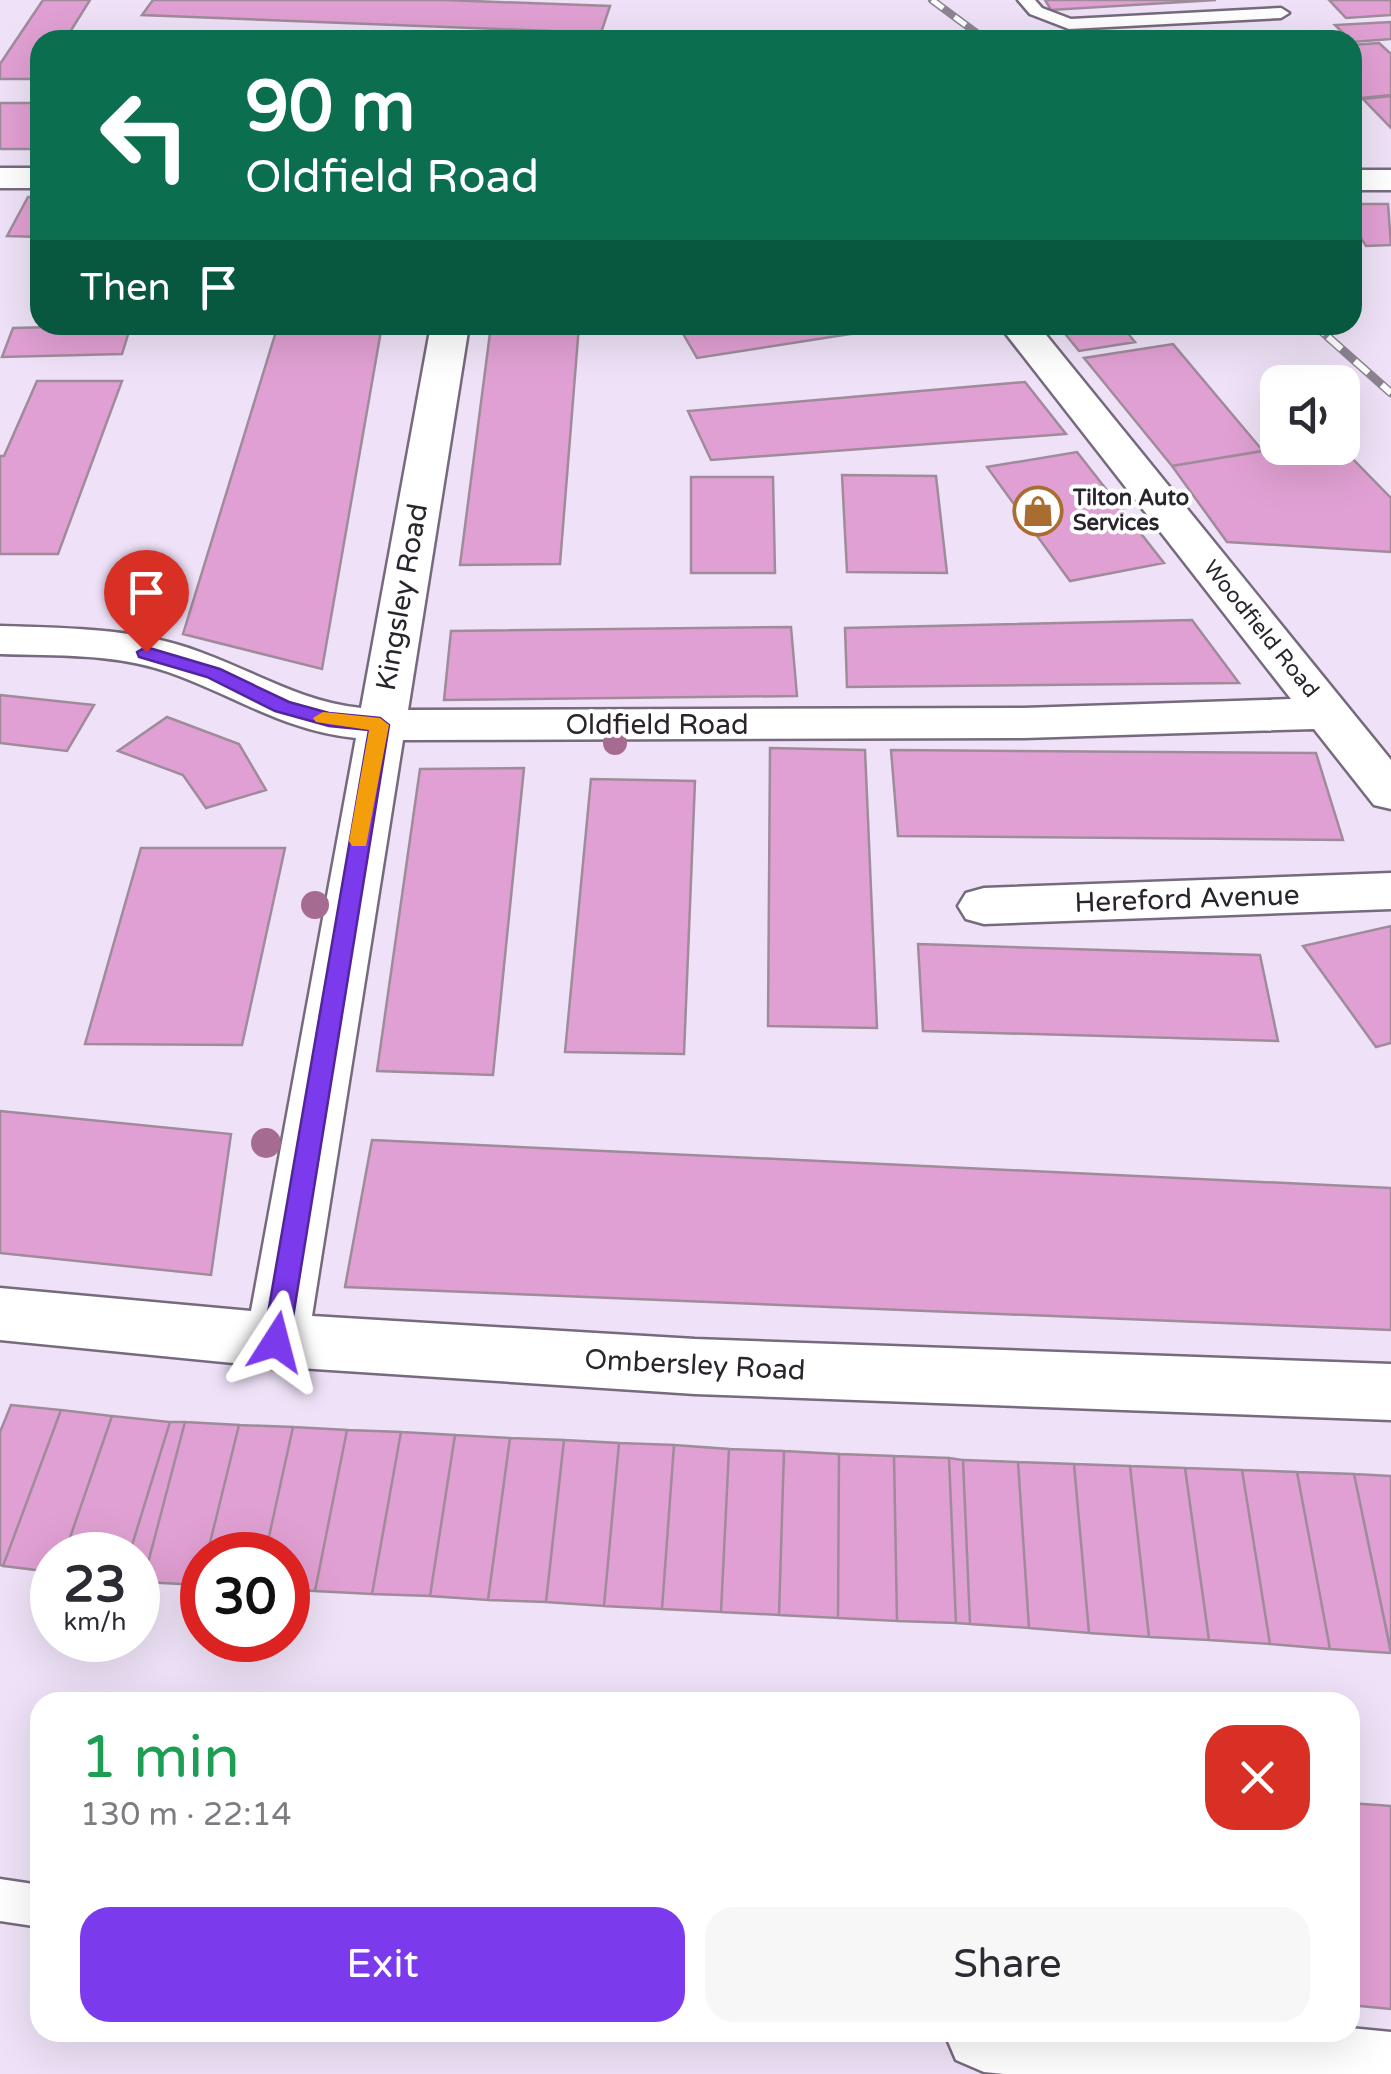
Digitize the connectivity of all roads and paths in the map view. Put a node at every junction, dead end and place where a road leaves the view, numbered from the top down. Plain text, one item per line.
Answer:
1 (1026, 0) edge
2 (1281, 13) dead end
3 (0, 178) edge
4 (30, 178) edge
5 (1362, 180) edge
6 (1391, 180) edge
7 (448, 335) edge
8 (1026, 335) edge
9 (0, 640) edge
10 (1328, 714) junction
11 (380, 725) junction
12 (1391, 793) edge
13 (1391, 890) edge
14 (984, 906) dead end
15 (0, 1314) edge
16 (276, 1342) junction
17 (1391, 1392) edge
18 (0, 1900) edge
19 (30, 1904) edge
20 (1083, 2042) edge
21 (1391, 2073) edge

1 - 2 lane
3 - 4 street
5 - 6 street
7 - 11 street, Kingsley Road
8 - 10 street, Woodfield Road
9 - 11 street, Oldfield Road
10 - 11 street, Oldfield Road
10 - 12 street, Woodfield Road
11 - 16 street, Kingsley Road
13 - 14 street, Hereford Avenue
15 - 16 street, Ombersley Road
16 - 17 street, Ombersley Road
18 - 19 lane
20 - 21 street

